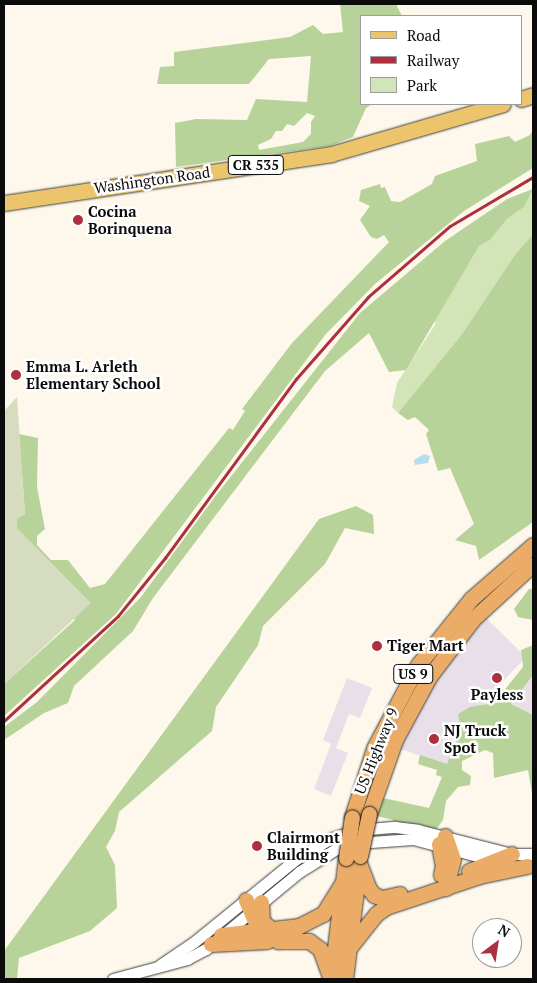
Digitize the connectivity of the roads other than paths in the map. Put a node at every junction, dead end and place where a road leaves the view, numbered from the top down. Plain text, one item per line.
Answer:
1 (500, 105) edge
2 (4, 203) edge
3 (533, 545) edge
4 (533, 564) edge
5 (445, 843) junction
6 (512, 854) junction
7 (355, 859) junction
8 (495, 861) junction
9 (531, 862) edge
10 (344, 880) junction
11 (444, 883) junction
12 (261, 902) junction
13 (247, 906) junction
14 (260, 933) junction
15 (278, 935) junction
16 (216, 940) junction
17 (348, 948) junction
18 (160, 965) junction
19 (113, 979) edge
20 (331, 979) edge
21 (345, 979) edge

1 - 2 main road, Washington Road / CR 535
3 - 7 highway, US Highway 9 / US 9, bridge
4 - 7 highway, US Highway 9 / US 9, bridge
5 - 6 street
5 - 8 street
5 - 11 highway
5 - 12 street
5 - 13 street
6 - 8 highway
6 - 9 street
7 - 10 highway, US Highway 9 / US 9
7 - 11 highway
7 - 17 highway, US Highway 9 / US 9
8 - 9 street
8 - 11 highway
9 - 11 highway
10 - 15 highway
10 - 20 highway, US Highway 9 / US 9
11 - 17 highway
12 - 13 street
12 - 15 highway
13 - 14 highway
13 - 16 street
13 - 18 street
14 - 15 highway
14 - 16 highway
15 - 16 highway
15 - 20 highway
16 - 18 street
17 - 21 highway, US Highway 9 / US 9
18 - 19 street

